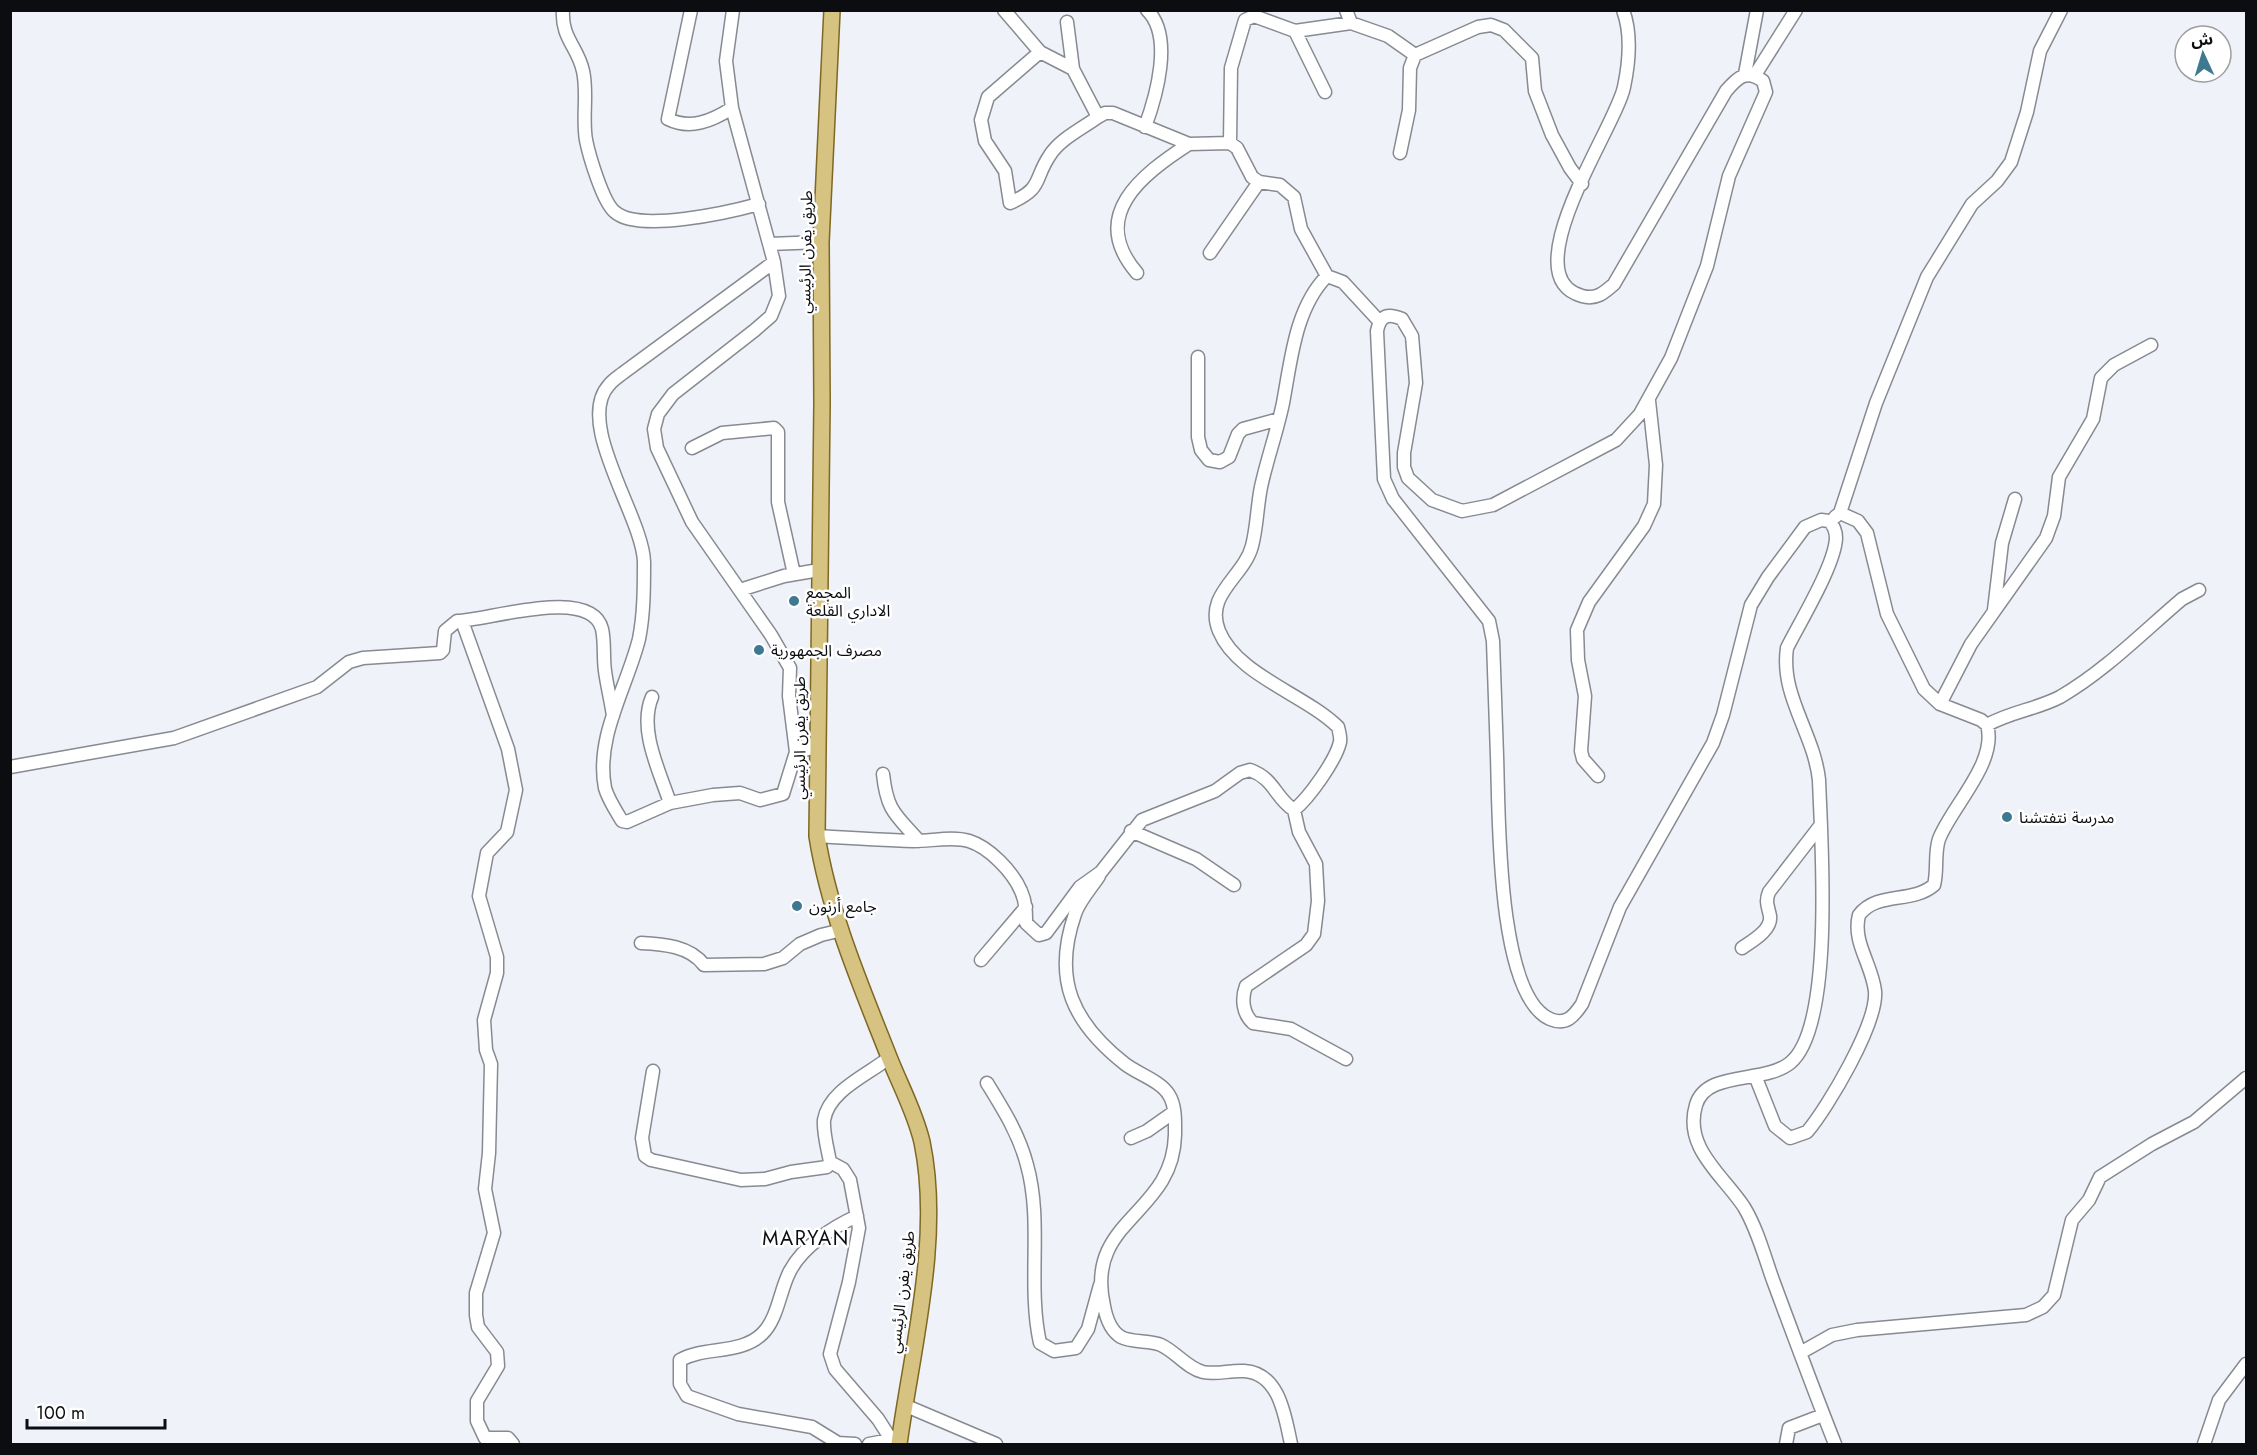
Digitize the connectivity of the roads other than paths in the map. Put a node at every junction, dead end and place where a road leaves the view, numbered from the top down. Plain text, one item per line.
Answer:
1 (563, 10) edge
2 (691, 10) edge
3 (733, 10) edge
4 (832, 10) edge
5 (1004, 10) edge
6 (1147, 10) edge
7 (1346, 10) edge
8 (1623, 10) edge
9 (1757, 10) edge
10 (1796, 10) edge
11 (2061, 10) edge
12 (1251, 13) edge
13 (1067, 22) dead end
14 (1351, 23) junction
15 (1295, 31) junction
16 (1040, 52) junction
17 (1414, 55) junction
18 (1073, 69) junction
19 (1750, 74) junction
20 (1325, 92) dead end
21 (732, 108) junction
22 (1098, 117) junction
23 (1145, 127) junction
24 (1230, 143) junction
25 (1189, 144) junction
26 (1400, 153) dead end
27 (1259, 182) junction
28 (1582, 184) junction
29 (759, 204) junction
30 (821, 242) junction
31 (769, 244) junction
32 (1210, 253) dead end
33 (774, 262) junction
34 (1137, 273) dead end
35 (1327, 276) junction
36 (1379, 321) junction
37 (2151, 345) dead end
38 (1198, 357) dead end
39 (1649, 401) junction
40 (1279, 419) junction
41 (692, 448) dead end
42 (2015, 499) dead end
43 (1840, 513) junction
44 (1829, 521) junction
45 (819, 570) junction
46 (794, 574) junction
47 (740, 590) junction
48 (2199, 590) dead end
49 (1994, 611) junction
50 (462, 621) junction
51 (652, 698) dead end
52 (1940, 704) junction
53 (614, 717) junction
54 (1987, 725) junction
55 (818, 747) junction
56 (796, 752) junction
57 (10, 767) edge
58 (883, 774) dead end
59 (1598, 776) dead end
60 (670, 803) junction
61 (1294, 810) junction
62 (1820, 826) junction
63 (1131, 831) junction
64 (817, 836) junction
65 (919, 841) junction
66 (1101, 872) junction
67 (1234, 885) dead end
68 (1026, 907) junction
69 (842, 930) junction
70 (641, 943) dead end
71 (1743, 948) dead end
72 (981, 960) dead end
73 (890, 1057) junction
74 (1346, 1059) dead end
75 (653, 1071) dead end
76 (1756, 1078) junction
77 (2247, 1078) edge
78 (987, 1083) dead end
79 (1174, 1112) junction
80 (1131, 1138) dead end
81 (830, 1162) junction
82 (857, 1216) junction
83 (1100, 1284) junction
84 (1800, 1353) junction
85 (2247, 1364) edge
86 (904, 1405) junction
87 (1823, 1415) junction
88 (894, 1443) edge
89 (513, 1444) edge
90 (855, 1444) edge
91 (869, 1444) edge
92 (996, 1444) edge
93 (1291, 1444) edge
94 (1786, 1444) edge
95 (1835, 1444) edge
96 (2204, 1444) edge

1 - 29 street
2 - 21 street
3 - 21 street
4 - 30 main road, طريق يفرن الرئيسي
5 - 16 street
6 - 23 street
7 - 14 street
8 - 28 street
9 - 19 street
10 - 19 street
11 - 43 street
12 - 15 street
12 - 24 street
13 - 18 street
14 - 15 street
14 - 17 street
15 - 20 street
16 - 18 street
16 - 22 street
17 - 26 street
17 - 28 street
18 - 22 street
19 - 28 street
19 - 39 street
21 - 29 street
22 - 23 street
23 - 25 street
24 - 25 street
24 - 27 street
25 - 34 street
27 - 32 street
27 - 35 street
29 - 31 street
30 - 31 street
30 - 45 main road, طريق يفرن الرئيسي
31 - 33 street
33 - 47 street
33 - 53 street
35 - 36 street
35 - 40 street
36 - 39 street
36 - 44 street
37 - 49 street
38 - 40 street
39 - 59 street
40 - 61 street
41 - 46 street
42 - 49 street
43 - 44 street
43 - 52 street
44 - 62 street
45 - 46 street
45 - 55 main road, طريق يفرن الرئيسي
46 - 47 street
47 - 56 street
48 - 54 street
49 - 52 street
50 - 53 street
50 - 57 street
50 - 89 street
51 - 60 street
52 - 54 street
53 - 60 street
54 - 76 street
55 - 56 street
55 - 64 main road, طريق يفرن الرئيسي
56 - 60 street
58 - 65 street
61 - 63 street
61 - 74 street
62 - 71 street
62 - 76 street
63 - 66 street
63 - 67 street
64 - 65 street
64 - 69 main road, طريق يفرن الرئيسي
65 - 68 street
66 - 68 street
66 - 79 street
68 - 72 street
69 - 70 street
69 - 73 main road, طريق يفرن الرئيسي
73 - 81 street
73 - 86 main road, طريق يفرن الرئيسي
75 - 81 street
76 - 84 street
77 - 84 street
78 - 83 street
79 - 80 street
79 - 83 street
81 - 82 street
82 - 88 street
82 - 90 street
83 - 93 street
84 - 87 street
85 - 96 street
86 - 88 main road, طريق يفرن الرئيسي
86 - 92 street
87 - 94 street
87 - 95 street
88 - 91 street

